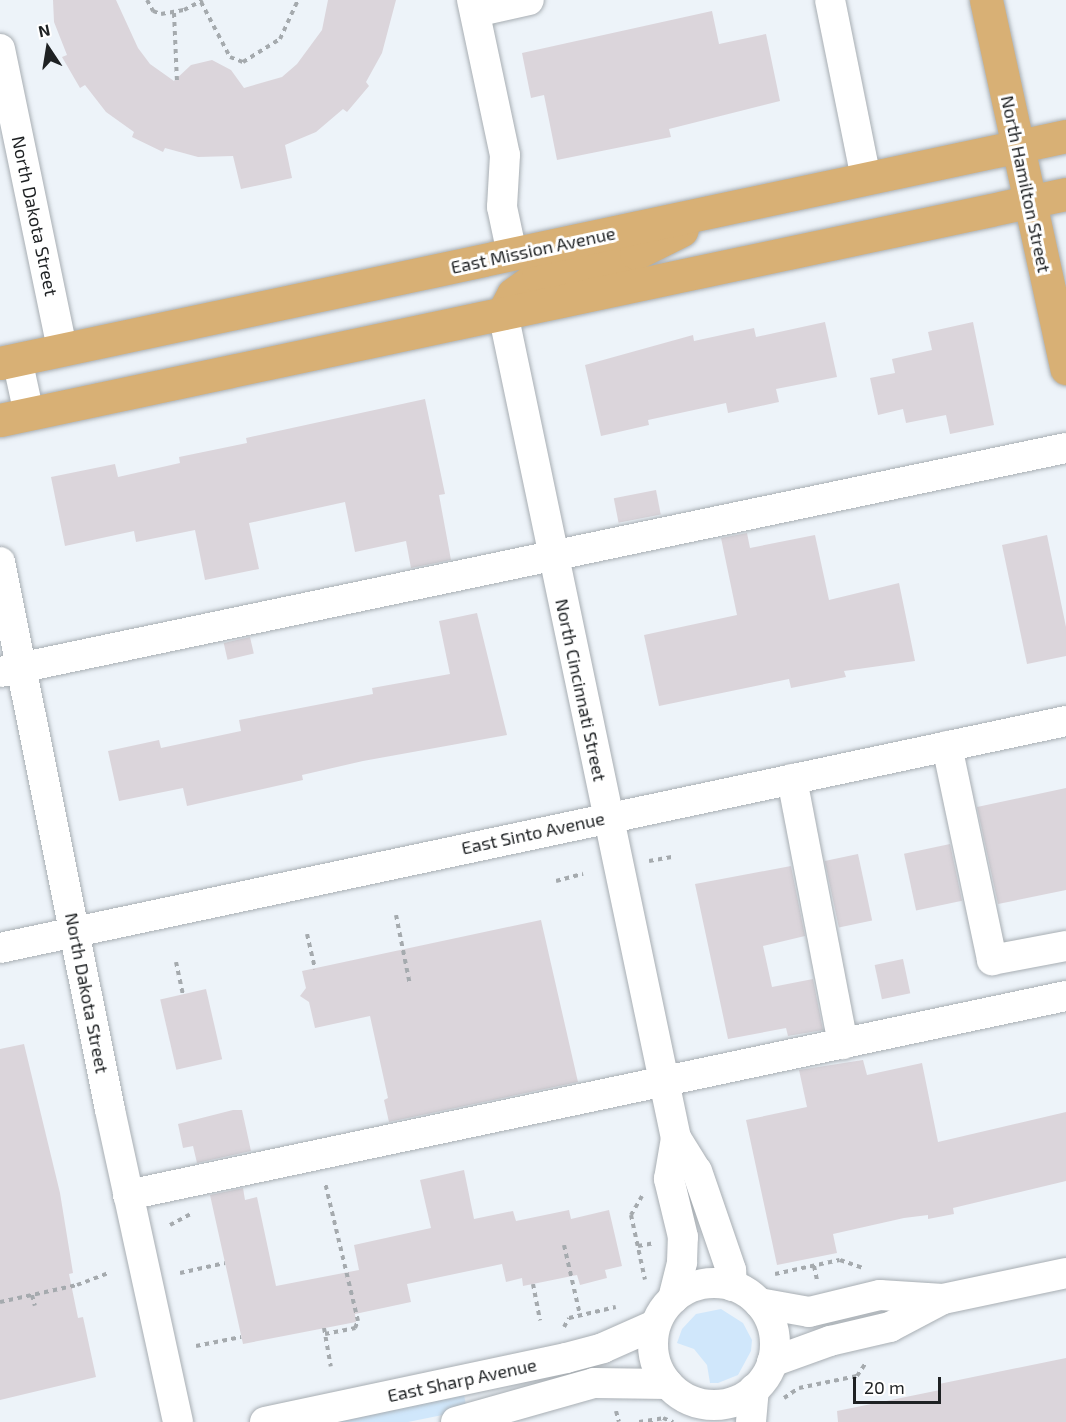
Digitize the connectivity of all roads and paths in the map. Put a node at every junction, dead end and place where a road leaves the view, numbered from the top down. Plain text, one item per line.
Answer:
1 (147, 0) edge
2 (298, 0) edge
3 (529, 0) edge
4 (830, 0) edge
5 (986, 0) edge
6 (202, 1) edge
7 (473, 6) edge
8 (174, 13) junction
9 (0, 49) edge
10 (177, 81) dead end
11 (1066, 136) edge
12 (1018, 147) junction
13 (866, 179) junction
14 (1066, 195) edge
15 (1030, 202) junction
16 (711, 212) junction
17 (512, 254) junction
18 (503, 313) junction
19 (62, 349) junction
20 (9, 361) edge
21 (1066, 368) edge
22 (14, 417) edge
23 (1066, 448) edge
24 (552, 555) junction
25 (0, 562) edge
26 (11, 669) edge
27 (1066, 721) edge
28 (947, 746) junction
29 (792, 779) junction
30 (609, 817) junction
31 (672, 857) dead end
32 (642, 863) dead end
33 (583, 874) dead end
34 (556, 881) dead end
35 (396, 915) dead end
36 (74, 932) junction
37 (308, 934) dead end
38 (1066, 946) edge
39 (0, 948) edge
40 (176, 962) dead end
41 (315, 969) dead end
42 (410, 985) dead end
43 (183, 994) dead end
44 (1066, 996) edge
45 (843, 1044) junction
46 (664, 1082) junction
47 (676, 1138) junction
48 (320, 1155) junction
49 (648, 1186) dead end
50 (128, 1195) junction
51 (203, 1211) dead end
52 (170, 1225) dead end
53 (564, 1245) dead end
54 (225, 1263) dead end
55 (873, 1272) dead end
56 (109, 1273) dead end
57 (180, 1273) dead end
58 (1066, 1273) edge
59 (767, 1275) dead end
60 (533, 1284) dead end
61 (732, 1286) junction
62 (659, 1294) junction
63 (32, 1295) junction
64 (943, 1299) junction
65 (0, 1302) edge
66 (759, 1303) junction
67 (35, 1306) dead end
68 (622, 1306) dead end
69 (580, 1316) junction
70 (540, 1320) dead end
71 (655, 1325) junction
72 (241, 1337) dead end
73 (558, 1338) dead end
74 (196, 1346) dead end
75 (871, 1354) dead end
76 (772, 1362) junction
77 (331, 1366) dead end
78 (668, 1384) junction
79 (754, 1389) junction
80 (783, 1407) dead end
81 (698, 1412) edge
82 (178, 1422) edge
83 (266, 1422) edge
84 (456, 1422) edge
85 (639, 1422) edge
86 (673, 1422) edge
87 (751, 1422) edge

1 - 8 path
2 - 6 path
3 - 7 street
4 - 13 street
5 - 12 main road, North Hamilton Street
6 - 8 path
7 - 17 street
8 - 10 path
9 - 19 street, North Dakota Street
11 - 12 main road, East Mission Avenue
12 - 13 main road, East Mission Avenue
12 - 15 main road, North Hamilton Street
13 - 16 main road, East Mission Avenue
14 - 15 main road
15 - 18 main road
15 - 21 main road, North Hamilton Street
16 - 17 main road, East Mission Avenue
16 - 18 main road
17 - 19 main road, East Mission Avenue
18 - 22 main road
18 - 24 street, North Cincinnati Street
19 - 20 main road, East Mission Avenue
20 - 22 street
23 - 24 street
24 - 26 street
24 - 30 street, North Cincinnati Street
25 - 26 street, North Dakota Street
26 - 36 street, North Dakota Street
27 - 28 street, East Sinto Avenue
28 - 29 street, East Sinto Avenue
28 - 38 street
29 - 30 street, East Sinto Avenue
29 - 45 street
30 - 36 street, East Sinto Avenue
30 - 46 street, North Cincinnati Street
31 - 32 path
33 - 34 path
35 - 42 path
36 - 39 street, East Sinto Avenue
36 - 50 street, North Dakota Street
37 - 41 path
40 - 43 path
44 - 45 street
45 - 46 street
46 - 47 street, North Cincinnati Street
46 - 48 street
47 - 61 street, North Cincinnati Street
47 - 62 street, North Cincinnati Street
48 - 50 street
48 - 77 path
49 - 62 path
50 - 82 street, North Dakota Street
51 - 52 path
53 - 69 path
54 - 57 path
55 - 59 path
56 - 63 path
58 - 64 street
60 - 70 path
61 - 62 street
61 - 66 street
62 - 71 street
63 - 65 path
63 - 67 path
64 - 66 street
64 - 76 street
66 - 76 street
68 - 69 path
69 - 73 path
71 - 78 street
71 - 83 street, East Sharp Avenue
72 - 74 path
75 - 80 path
76 - 79 street
78 - 81 street
78 - 84 street, East Sharp Avenue
79 - 81 street
79 - 87 street
85 - 86 path

